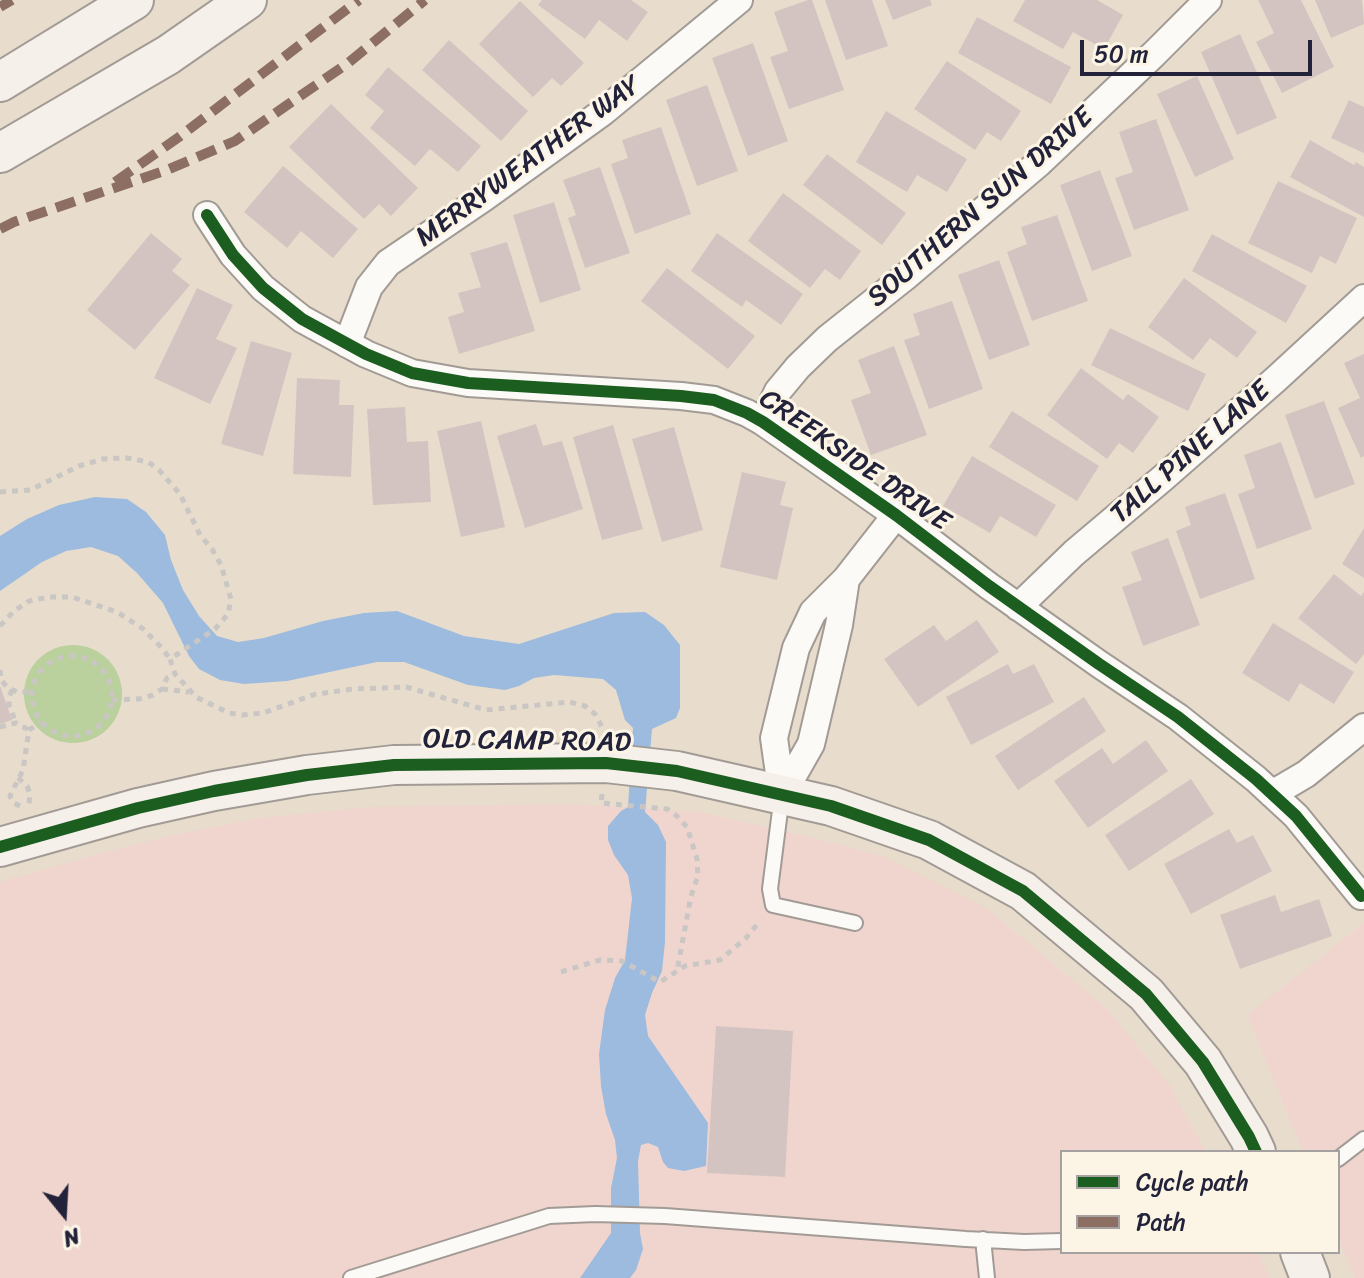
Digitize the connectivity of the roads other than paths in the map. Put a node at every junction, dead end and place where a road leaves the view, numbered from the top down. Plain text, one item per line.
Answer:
1 (134, 0) edge
2 (247, 0) edge
3 (739, 0) edge
4 (1208, 0) edge
5 (0, 82) edge
6 (0, 153) edge
7 (207, 215) dead end
8 (1364, 298) edge
9 (347, 344) junction
10 (763, 422) junction
11 (896, 515) junction
12 (846, 579) junction
13 (1018, 607) junction
14 (1364, 727) edge
15 (1272, 794) junction
16 (782, 795) junction
17 (0, 847) edge
18 (1361, 896) dead end
19 (855, 923) dead end
20 (1364, 1139) edge
21 (1255, 1150) edge
22 (1340, 1157) edge
23 (983, 1239) junction
24 (1060, 1241) edge
25 (1301, 1254) edge
26 (351, 1278) edge
27 (987, 1278) edge
28 (1310, 1278) edge

1 - 5 street
2 - 6 street
3 - 9 street, MERRYWEATHER WAY
4 - 10 street, SOUTHERN SUN DRIVE
7 - 9 street, CREEKSIDE DRIVE
8 - 13 street, TALL PINE LANE
9 - 10 street, CREEKSIDE DRIVE
10 - 11 street, CREEKSIDE DRIVE
11 - 12 street
11 - 13 street, CREEKSIDE DRIVE
12 - 16 street
12 - 16 street
13 - 15 street, CREEKSIDE DRIVE
14 - 15 street
15 - 18 street, CREEKSIDE DRIVE
16 - 17 street, OLD CAMP ROAD
16 - 19 lane
16 - 21 street, OLD CAMP ROAD
20 - 22 lane
23 - 24 lane
23 - 26 lane
23 - 27 lane
25 - 28 street

